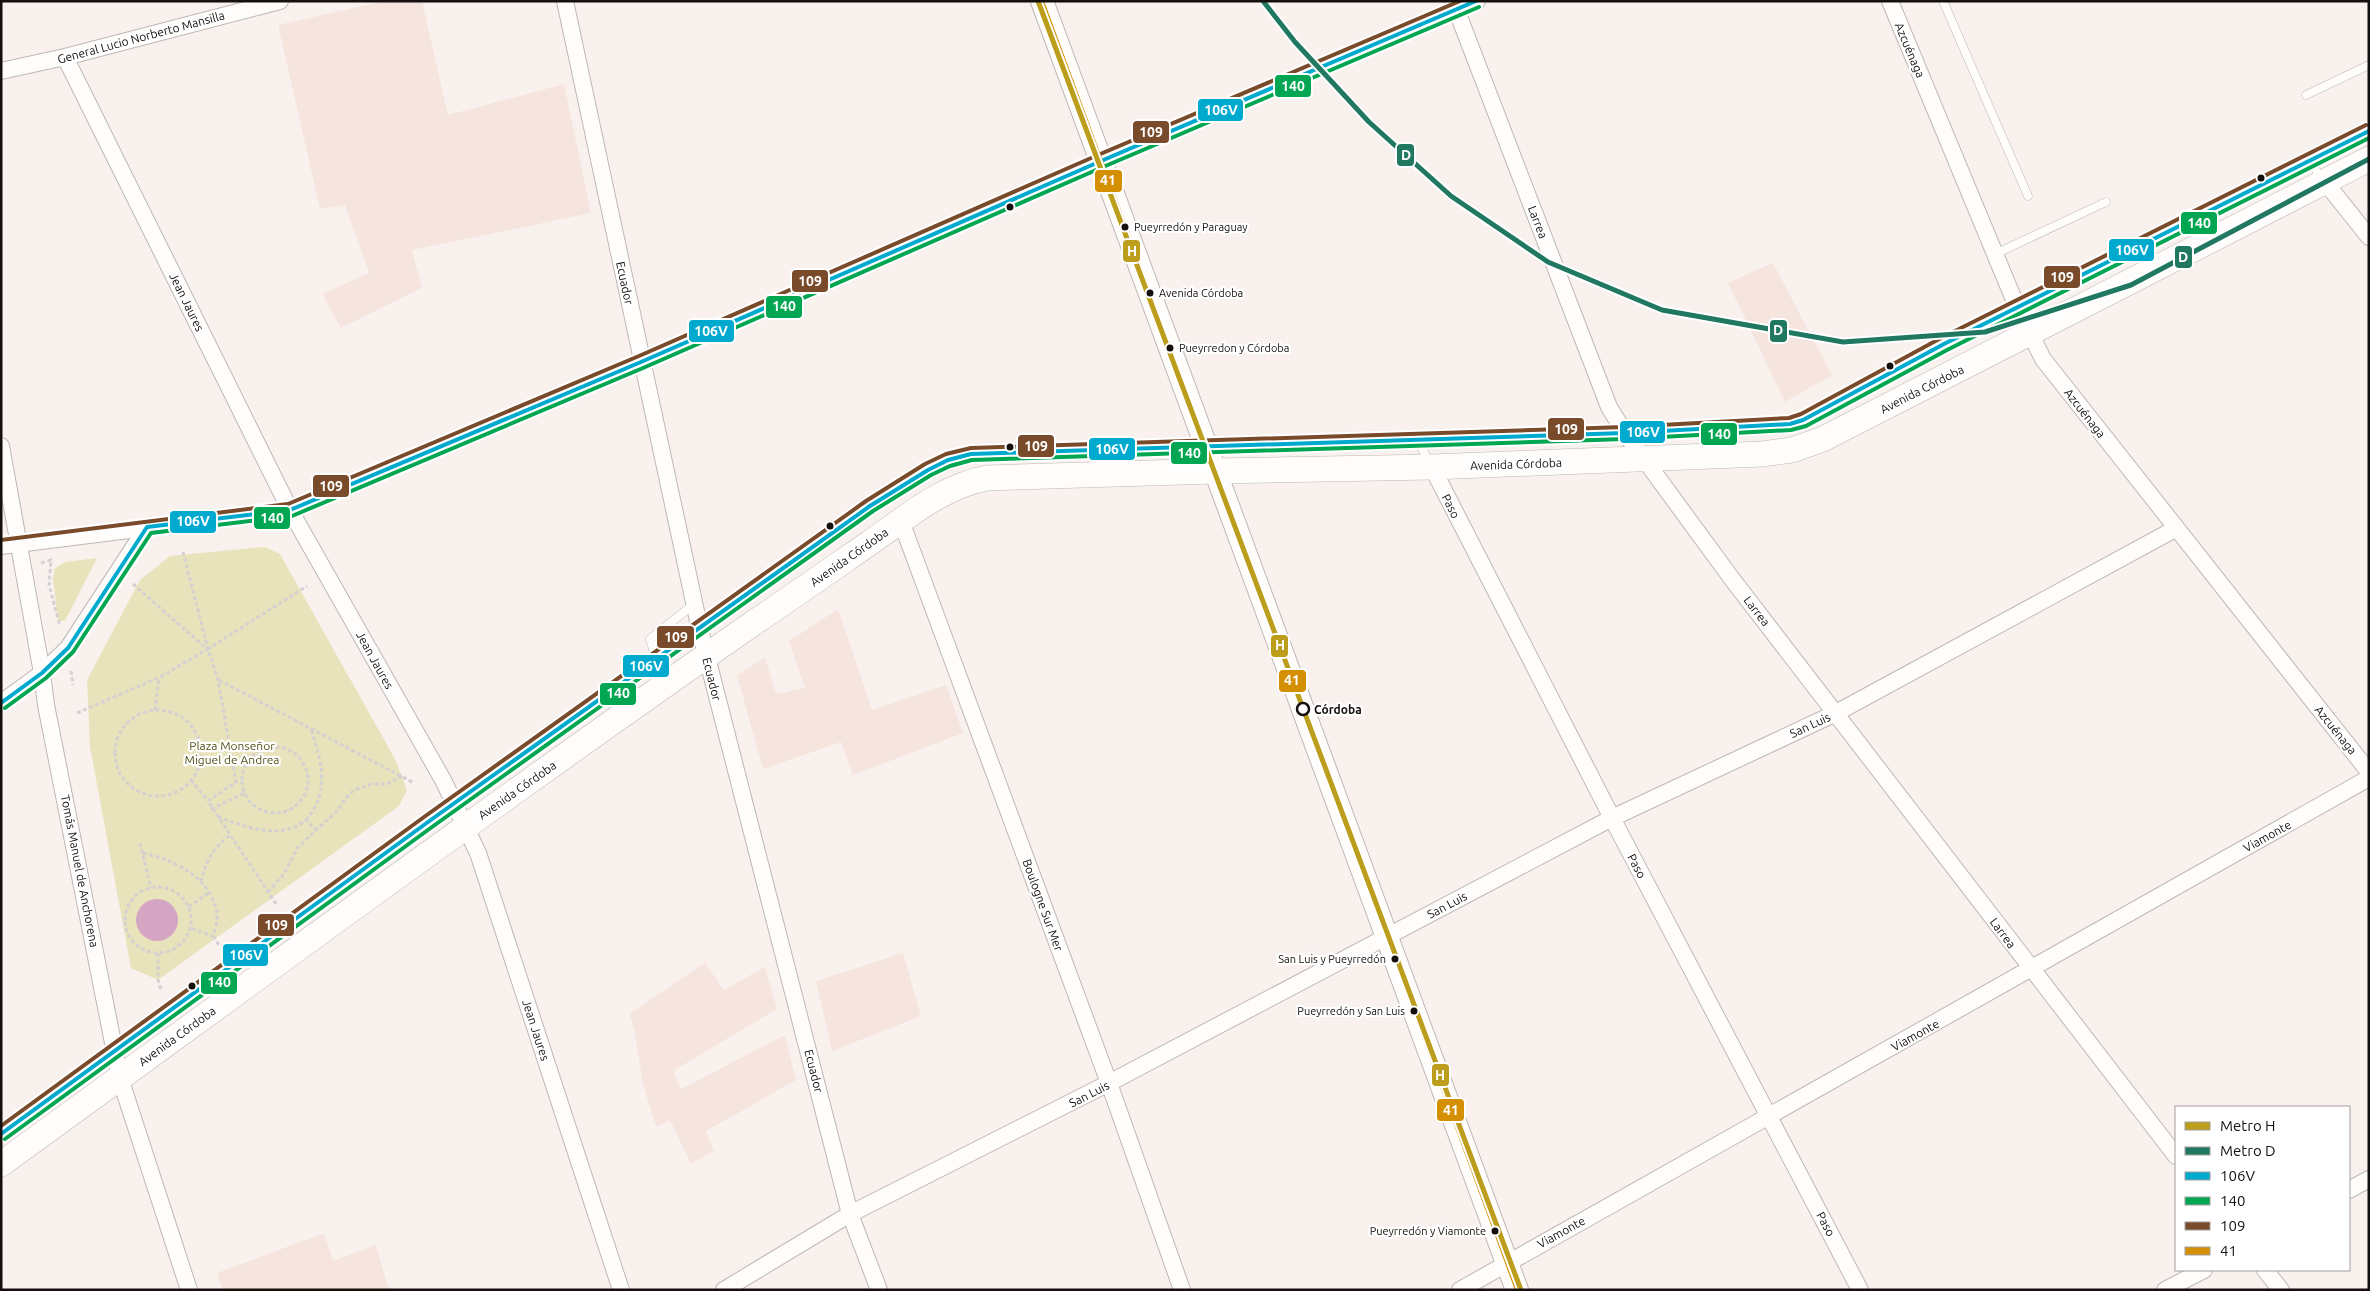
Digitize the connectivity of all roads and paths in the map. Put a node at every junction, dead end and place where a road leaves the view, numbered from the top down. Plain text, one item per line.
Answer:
1 (280, 1) edge
2 (565, 1) edge
3 (1042, 1) edge
4 (1477, 1) edge
5 (1890, 1) edge
6 (1943, 1) edge
7 (250, 5) edge
8 (1454, 6) edge
9 (65, 57) junction
10 (2369, 65) edge
11 (1, 71) edge
12 (2306, 95) dead end
13 (2369, 132) edge
14 (2309, 160) junction
15 (2369, 160) edge
16 (1101, 161) junction
17 (2325, 182) junction
18 (2028, 196) dead end
19 (2106, 202) dead end
20 (2369, 237) edge
21 (1995, 254) junction
22 (2017, 307) junction
23 (2030, 333) junction
24 (641, 362) junction
25 (1625, 433) junction
26 (1417, 440) junction
27 (1, 446) edge
28 (1206, 446) junction
29 (1643, 459) junction
30 (1432, 467) junction
31 (1216, 471) junction
32 (290, 510) junction
33 (901, 521) junction
34 (147, 527) junction
35 (2175, 529) junction
36 (49, 540) junction
37 (19, 544) junction
38 (1, 546) edge
39 (183, 552) dead end
40 (61, 558) dead end
41 (52, 560) junction
42 (133, 584) dead end
43 (307, 586) dead end
44 (694, 604) junction
45 (700, 630) junction
46 (68, 648) junction
47 (208, 649) junction
48 (706, 655) junction
49 (656, 661) junction
50 (42, 673) junction
51 (160, 677) junction
52 (218, 680) junction
53 (73, 685) dead end
54 (664, 685) junction
55 (1, 704) edge
56 (155, 710) junction
57 (1836, 712) junction
58 (77, 713) dead end
59 (310, 728) junction
60 (2369, 772) edge
61 (402, 776) junction
62 (2369, 778) edge
63 (191, 780) junction
64 (414, 783) dead end
65 (245, 793) junction
66 (208, 802) junction
67 (454, 803) junction
68 (212, 809) junction
69 (217, 817) junction
70 (1612, 818) junction
71 (306, 820) junction
72 (466, 826) junction
73 (317, 831) junction
74 (229, 836) junction
75 (140, 843) dead end
76 (142, 854) junction
77 (201, 882) junction
78 (151, 888) junction
79 (268, 892) junction
80 (208, 893) junction
81 (276, 904) dead end
82 (189, 907) junction
83 (190, 928) junction
84 (214, 936) junction
85 (1388, 936) junction
86 (220, 947) dead end
87 (158, 953) junction
88 (2031, 969) junction
89 (161, 990) dead end
90 (115, 1051) junction
91 (120, 1078) junction
92 (1109, 1084) junction
93 (1770, 1117) junction
94 (1, 1134) edge
95 (2175, 1155) edge
96 (1, 1164) edge
97 (2369, 1179) edge
98 (2350, 1189) edge
99 (850, 1214) junction
100 (1507, 1263) junction
101 (2202, 1271) edge
102 (2266, 1271) edge
103 (189, 1290) edge
104 (621, 1290) edge
105 (724, 1290) edge
106 (879, 1290) edge
107 (1182, 1290) edge
108 (1460, 1290) edge
109 (1517, 1290) edge
110 (1860, 1290) edge
111 (2165, 1290) edge
112 (2281, 1290) edge

1 - 7 street, General Lucio Norberto Mansilla
2 - 24 street, Ecuador
3 - 16 main road
4 - 8 street
5 - 21 street, Azcuénaga
6 - 18 lane
7 - 9 street, General Lucio Norberto Mansilla
8 - 16 street
8 - 25 street, Larrea
9 - 11 street, General Lucio Norberto Mansilla
9 - 32 street, Jean Jaures
10 - 12 lane
13 - 14 lane, Avenida Córdoba
14 - 17 lane
14 - 22 lane, Avenida Córdoba
15 - 17 main road, Avenida Córdoba
16 - 24 street
16 - 28 main road
17 - 20 street
17 - 23 main road, Avenida Córdoba
19 - 21 lane
21 - 22 street, Azcuénaga
22 - 23 street, Azcuénaga
22 - 25 lane, Avenida Córdoba
23 - 29 main road, Avenida Córdoba
23 - 35 street, Azcuénaga
24 - 32 street
24 - 44 street, Ecuador
25 - 26 lane, Avenida Córdoba
25 - 29 street, Larrea
26 - 28 lane, Avenida Córdoba
26 - 30 lane, Paso
27 - 37 street, Tomás Manuel de Anchorena
28 - 31 main road
28 - 45 lane, Avenida Córdoba
29 - 30 main road, Avenida Córdoba
29 - 57 street, Larrea
30 - 31 main road, Avenida Córdoba
30 - 70 street, Paso
31 - 33 main road, Avenida Córdoba
31 - 85 main road
32 - 34 street
32 - 67 street, Jean Jaures
33 - 48 main road, Avenida Córdoba
33 - 92 street, Boulogne Sur Mer
34 - 36 street
34 - 46 street
35 - 57 street, San Luis
35 - 60 street, Azcuénaga
36 - 37 street
36 - 41 path
37 - 38 street
37 - 50 street, Tomás Manuel de Anchorena
39 - 47 path
40 - 41 path
41 - 46 path
42 - 47 path
43 - 47 path
44 - 45 street, Ecuador
44 - 49 lane
45 - 48 street, Ecuador
45 - 49 lane, Avenida Córdoba
46 - 50 street
46 - 53 path
47 - 51 path
47 - 52 path
48 - 54 main road, Avenida Córdoba
48 - 99 street, Ecuador
49 - 54 lane
49 - 67 lane, Avenida Córdoba
50 - 55 street
50 - 90 street, Tomás Manuel de Anchorena
51 - 56 path
51 - 58 path
52 - 59 path
52 - 66 path
54 - 72 main road, Avenida Córdoba
56 - 63 path
56 - 63 path
57 - 70 street, San Luis
57 - 88 street, Larrea
59 - 61 path
59 - 71 path
61 - 64 path
61 - 73 path
62 - 88 street, Viamonte
63 - 66 path
65 - 65 path
65 - 68 path
66 - 68 path
67 - 72 street, Jean Jaures
67 - 90 lane, Avenida Córdoba
68 - 69 path
69 - 71 path
69 - 74 path
70 - 85 street, San Luis
70 - 93 street, Paso
71 - 73 path
72 - 91 main road, Avenida Córdoba
72 - 104 street, Jean Jaures
73 - 79 path
74 - 77 path
74 - 79 path
75 - 76 path
76 - 77 path
76 - 78 path
77 - 80 path
78 - 82 path
78 - 87 path
79 - 81 path
80 - 82 path
80 - 84 path
82 - 83 path
83 - 84 path
83 - 87 path
84 - 86 path
85 - 92 street, San Luis
85 - 100 main road
87 - 89 path
88 - 93 street, Viamonte
88 - 95 street, Larrea
90 - 91 street, Tomás Manuel de Anchorena
90 - 94 lane, Avenida Córdoba
91 - 96 main road, Avenida Córdoba
91 - 103 street, Tomás Manuel de Anchorena
92 - 99 street, San Luis
92 - 107 street, Boulogne Sur Mer
93 - 100 street, Viamonte
93 - 110 street, Paso
97 - 98 street
99 - 105 street, San Luis
99 - 106 street, Ecuador
100 - 108 street, Viamonte
100 - 109 main road
101 - 111 street
102 - 112 street

